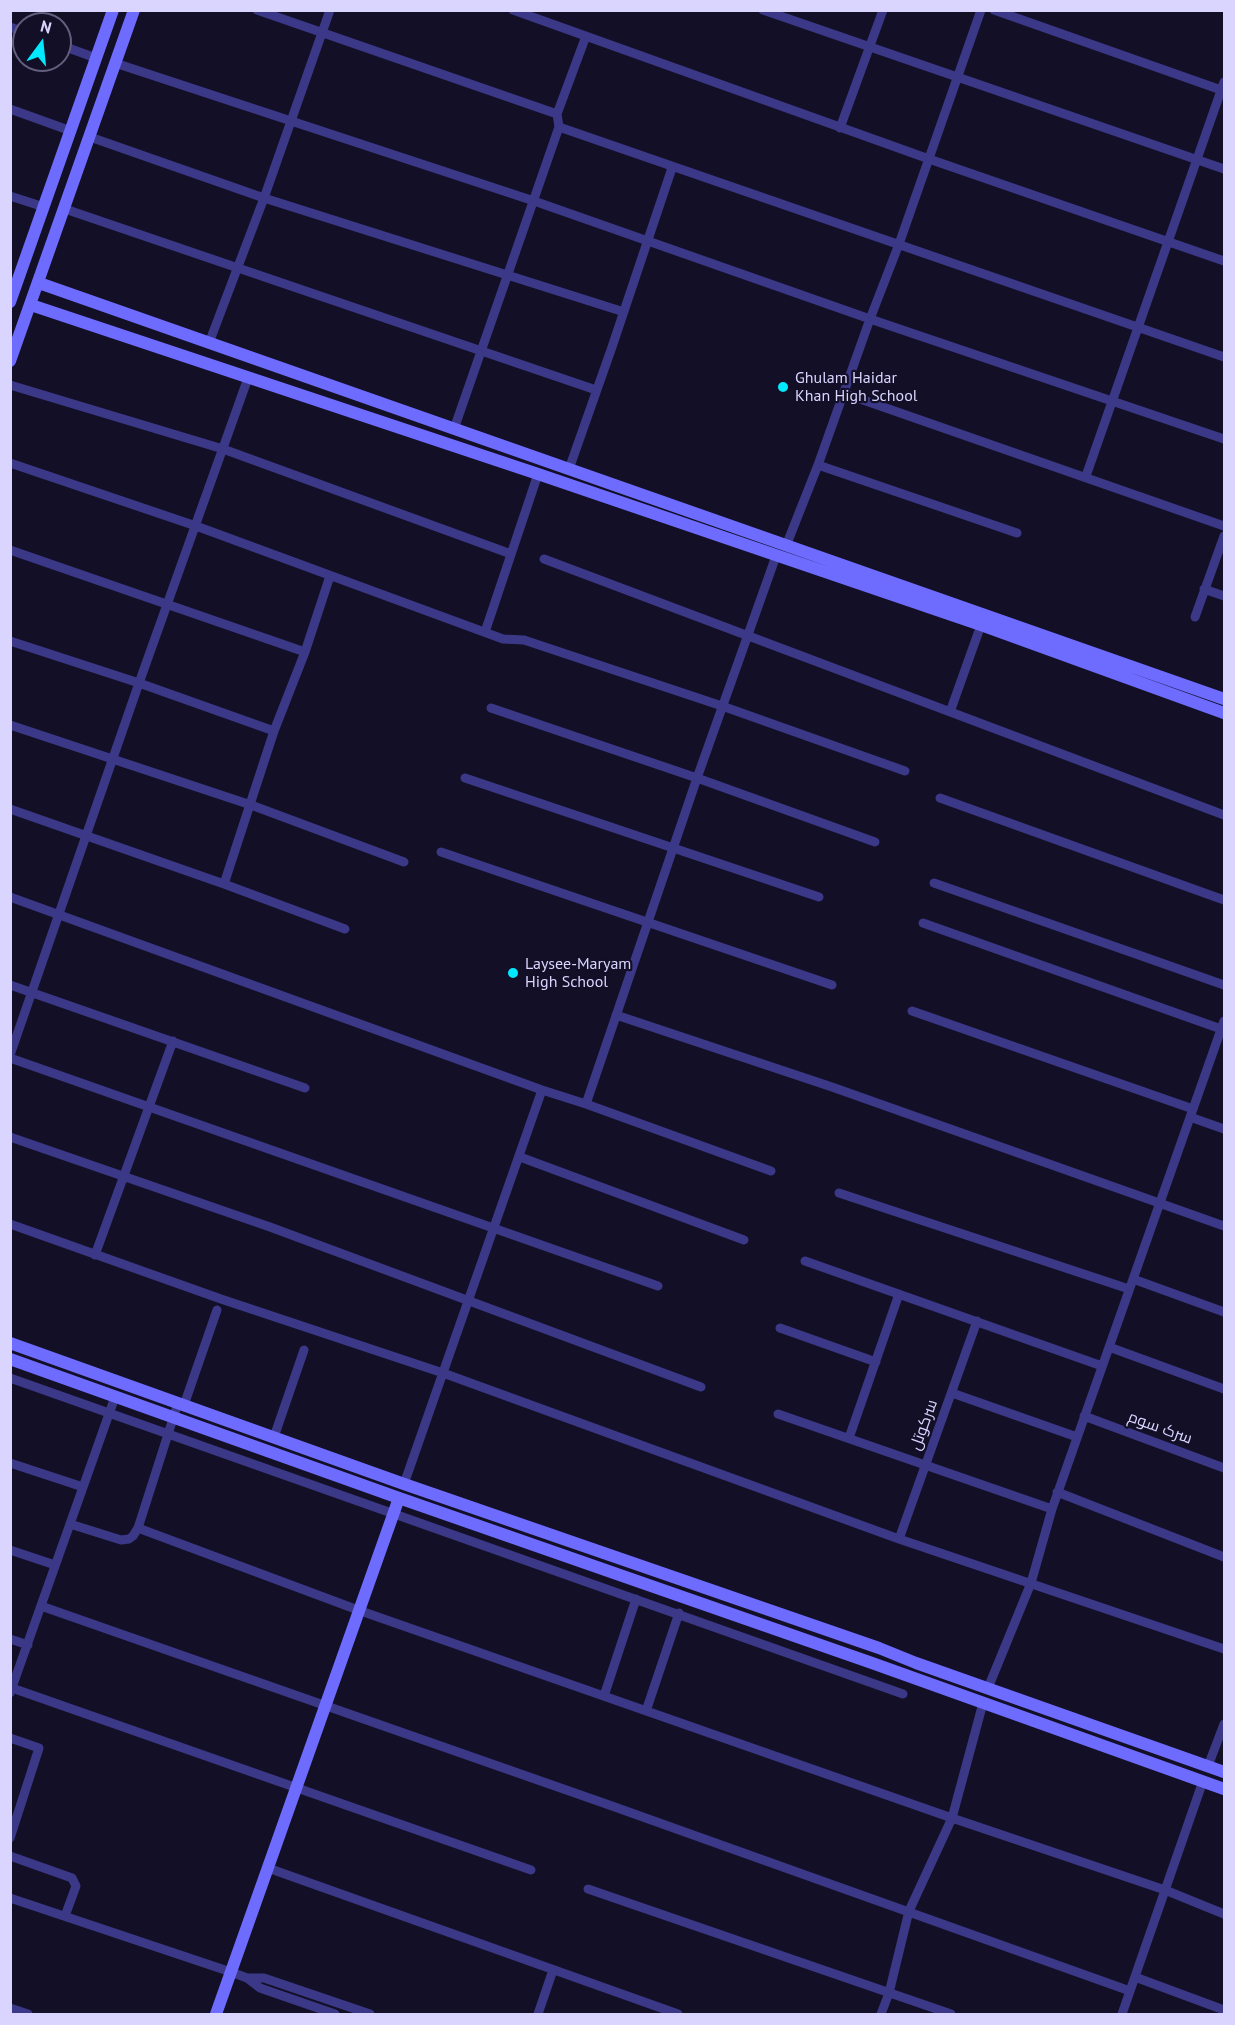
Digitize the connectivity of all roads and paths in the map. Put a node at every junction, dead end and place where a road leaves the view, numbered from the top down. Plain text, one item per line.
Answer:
1 (113, 10) edge
2 (134, 10) edge
3 (256, 10) edge
4 (330, 10) edge
5 (513, 10) edge
6 (763, 10) edge
7 (883, 10) edge
8 (981, 10) edge
9 (994, 10) edge
10 (1015, 14) edge
11 (322, 34) junction
12 (586, 36) junction
13 (870, 48) junction
14 (72, 49) edge
15 (96, 58) junction
16 (115, 63) junction
17 (957, 79) junction
18 (1224, 88) edge
19 (10, 109) edge
20 (557, 114) junction
21 (291, 122) junction
22 (559, 127) junction
23 (840, 128) junction
24 (71, 131) junction
25 (90, 136) junction
26 (929, 159) junction
27 (1197, 160) junction
28 (672, 168) junction
29 (1224, 169) edge
30 (10, 195) edge
31 (264, 198) junction
32 (534, 201) junction
33 (44, 207) junction
34 (65, 209) junction
35 (649, 240) junction
36 (1168, 241) junction
37 (898, 244) junction
38 (1224, 261) edge
39 (237, 268) junction
40 (507, 276) junction
41 (39, 283) junction
42 (12, 294) edge
43 (31, 305) junction
44 (624, 312) junction
45 (870, 319) junction
46 (1138, 328) junction
47 (209, 343) junction
48 (482, 351) junction
49 (1224, 357) edge
50 (10, 361) edge
51 (248, 378) junction
52 (10, 385) edge
53 (596, 390) junction
54 (843, 393) junction
55 (1112, 402) junction
56 (454, 429) junction
57 (1224, 439) edge
58 (223, 449) junction
59 (10, 463) edge
60 (818, 465) junction
61 (568, 469) junction
62 (538, 474) junction
63 (1086, 476) junction
64 (700, 515) junction
65 (196, 526) junction
66 (1224, 526) edge
67 (695, 528) junction
68 (1017, 533) dead end
69 (1224, 536) edge
70 (786, 546) junction
71 (10, 550) edge
72 (511, 554) junction
73 (776, 556) junction
74 (544, 559) dead end
75 (330, 576) junction
76 (1204, 589) junction
77 (1224, 596) edge
78 (168, 605) junction
79 (1194, 617) dead end
80 (981, 625) junction
81 (485, 632) junction
82 (748, 637) junction
83 (10, 641) edge
84 (305, 652) junction
85 (139, 683) junction
86 (1224, 699) edge
87 (722, 706) junction
88 (491, 708) dead end
89 (950, 712) junction
90 (1224, 713) edge
91 (10, 725) edge
92 (274, 731) junction
93 (113, 760) junction
94 (905, 771) dead end
95 (465, 778) dead end
96 (697, 778) junction
97 (940, 798) dead end
98 (251, 805) junction
99 (10, 809) edge
100 (1224, 815) edge
101 (86, 834) junction
102 (875, 842) dead end
103 (673, 849) junction
104 (441, 852) dead end
105 (404, 862) dead end
106 (934, 883) dead end
107 (224, 884) junction
108 (10, 897) edge
109 (819, 897) dead end
110 (1224, 900) edge
111 (58, 913) junction
112 (647, 923) junction
113 (923, 923) dead end
114 (345, 929) dead end
115 (1224, 984) edge
116 (10, 985) edge
117 (832, 986) dead end
118 (32, 993) junction
119 (912, 1011) dead end
120 (616, 1014) junction
121 (1222, 1032) edge
122 (173, 1041) junction
123 (10, 1056) edge
124 (305, 1088) dead end
125 (542, 1090) junction
126 (586, 1104) junction
127 (150, 1106) junction
128 (1192, 1113) junction
129 (1224, 1129) edge
130 (10, 1137) edge
131 (520, 1157) junction
132 (771, 1171) dead end
133 (125, 1177) junction
134 (839, 1193) dead end
135 (1160, 1204) junction
136 (10, 1224) edge
137 (1224, 1226) edge
138 (494, 1229) junction
139 (744, 1240) dead end
140 (95, 1256) junction
141 (805, 1261) dead end
142 (1133, 1279) junction
143 (658, 1286) dead end
144 (1129, 1289) junction
145 (899, 1294) junction
146 (469, 1300) junction
147 (217, 1310) dead end
148 (1224, 1312) edge
149 (977, 1321) junction
150 (780, 1328) dead end
151 (10, 1343) edge
152 (1109, 1347) junction
153 (304, 1350) dead end
154 (10, 1359) edge
155 (876, 1362) junction
156 (1102, 1366) junction
157 (443, 1374) junction
158 (10, 1378) edge
159 (701, 1387) dead end
160 (1224, 1389) edge
161 (952, 1392) junction
162 (115, 1396) junction
163 (181, 1404) junction
164 (109, 1412) junction
165 (778, 1414) dead end
166 (1084, 1416) junction
167 (173, 1418) junction
168 (168, 1433) junction
169 (274, 1437) junction
170 (1077, 1437) junction
171 (849, 1438) junction
172 (303, 1448) junction
173 (298, 1462) junction
174 (342, 1462) junction
175 (10, 1463) edge
176 (925, 1465) junction
177 (1224, 1468) edge
178 (337, 1476) junction
179 (404, 1484) junction
180 (83, 1487) junction
181 (1057, 1492) junction
182 (399, 1498) junction
183 (1052, 1509) junction
184 (393, 1513) junction
185 (70, 1524) junction
186 (138, 1528) junction
187 (899, 1539) junction
188 (10, 1550) edge
189 (1224, 1557) edge
190 (55, 1565) junction
191 (1031, 1583) junction
192 (636, 1599) junction
193 (41, 1606) junction
194 (358, 1610) junction
195 (679, 1613) junction
196 (10, 1638) edge
197 (28, 1645) junction
198 (879, 1648) junction
199 (1224, 1649) edge
200 (872, 1663) junction
201 (915, 1663) junction
202 (912, 1678) junction
203 (988, 1688) junction
204 (11, 1691) edge
205 (903, 1694) dead end
206 (604, 1696) junction
207 (982, 1703) junction
208 (324, 1705) junction
209 (646, 1711) junction
210 (1224, 1724) edge
211 (10, 1738) edge
212 (1208, 1766) junction
213 (1224, 1772) edge
214 (1203, 1780) junction
215 (296, 1787) junction
216 (1224, 1789) edge
217 (952, 1818) junction
218 (10, 1838) edge
219 (10, 1856) edge
220 (268, 1868) junction
221 (531, 1870) dead end
222 (588, 1889) dead end
223 (1165, 1890) junction
224 (10, 1898) edge
225 (909, 1911) junction
226 (1224, 1914) edge
227 (65, 1916) junction
228 (553, 1970) junction
229 (231, 1972) junction
230 (1135, 1977) junction
231 (247, 1978) junction
232 (1130, 1990) junction
233 (889, 1993) junction
234 (10, 2008) edge
235 (1224, 2010) edge
236 (28, 2014) edge
237 (216, 2014) edge
238 (335, 2014) edge
239 (370, 2014) edge
240 (538, 2014) edge
241 (678, 2014) edge
242 (881, 2014) edge
243 (951, 2014) edge
244 (1122, 2014) edge

1 - 15 main road
2 - 16 main road
3 - 11 street
4 - 11 street
5 - 12 street
6 - 13 street
7 - 13 street
8 - 17 street
9 - 10 street
10 - 18 street
11 - 20 street
11 - 21 street
12 - 20 street
12 - 23 street
13 - 17 street
13 - 23 street
14 - 15 street
15 - 24 main road
16 - 21 street
16 - 25 main road
17 - 26 street
17 - 27 street
18 - 27 street
19 - 24 street
20 - 22 street
21 - 31 street
21 - 32 street
22 - 28 street
22 - 32 street
23 - 26 street
24 - 33 main road
25 - 31 street
25 - 34 main road
26 - 36 street
26 - 37 street
27 - 29 street
27 - 36 street
28 - 35 street
28 - 37 street
30 - 33 street
31 - 39 street
31 - 40 street
32 - 35 street
32 - 40 street
33 - 42 main road
34 - 39 street
34 - 41 main road
35 - 44 street
35 - 45 street
36 - 38 street
36 - 46 street
37 - 45 street
37 - 46 street
39 - 47 street
39 - 48 street
40 - 44 street
40 - 48 street
41 - 43 main road
41 - 47 main road
43 - 50 main road
43 - 51 main road
44 - 53 street
45 - 54 street
45 - 55 street
46 - 49 street
46 - 55 street
47 - 56 main road
48 - 53 street
48 - 56 street
51 - 58 street
51 - 62 main road
52 - 58 street
53 - 61 street
54 - 60 street
54 - 63 street
55 - 57 street
55 - 63 street
56 - 61 main road
58 - 65 street
58 - 72 street
59 - 65 street
60 - 68 street
60 - 70 street
61 - 64 main road
62 - 67 main road
62 - 72 street
63 - 66 street
64 - 67 main road
64 - 70 main road
65 - 75 street
65 - 78 street
67 - 73 main road
69 - 76 street
70 - 86 main road
71 - 78 street
72 - 81 street
73 - 80 main road
73 - 82 street
74 - 82 street
75 - 81 street
75 - 84 street
76 - 77 street
76 - 79 street
78 - 84 street
78 - 85 street
80 - 89 street
80 - 90 main road
81 - 87 street
82 - 87 street
82 - 89 street
83 - 85 street
84 - 92 street
85 - 92 street
85 - 93 street
87 - 94 street
87 - 96 street
88 - 96 street
89 - 100 street
91 - 93 street
92 - 98 street
93 - 98 street
93 - 101 street
95 - 103 street
96 - 102 street
96 - 103 street
97 - 110 street
98 - 105 street
98 - 107 street
99 - 101 street
101 - 107 street
101 - 111 street
103 - 109 street
103 - 112 street
104 - 112 street
106 - 115 street
107 - 114 street
108 - 111 street
111 - 118 street
111 - 125 street
112 - 117 street
112 - 120 street
113 - 121 street
116 - 118 street
118 - 122 street
118 - 123 street
119 - 128 street
120 - 126 street
120 - 135 street
121 - 128 street
122 - 124 street
122 - 127 street
123 - 127 street
125 - 126 street
125 - 131 street
126 - 132 street
127 - 133 street
127 - 138 street
128 - 129 street
128 - 135 street
130 - 133 street
131 - 138 street
131 - 139 street
133 - 140 street
133 - 146 street
134 - 144 street
135 - 137 street
135 - 142 street
136 - 140 street
138 - 143 street
138 - 146 street
140 - 157 street
141 - 145 street
142 - 144 street
142 - 148 street
144 - 152 street
145 - 149 street
145 - 155 street
146 - 157 street
146 - 159 street
147 - 163 street
149 - 156 street
149 - 161 street, سرکوتل
150 - 155 street
151 - 163 main road
152 - 156 street
152 - 160 street
153 - 169 street
154 - 162 main road
155 - 171 street
156 - 166 street
157 - 179 street
157 - 187 street
158 - 164 street
161 - 170 street
161 - 176 street, سرکوتل
162 - 164 street
162 - 167 main road
163 - 167 street
163 - 169 main road
164 - 168 street
164 - 180 street
165 - 171 street
166 - 170 street
166 - 177 street, سرک سوم
167 - 168 street
167 - 173 main road
168 - 184 street
168 - 186 street
169 - 172 main road
170 - 181 street
171 - 176 street
172 - 173 main road
172 - 174 main road
173 - 178 main road
174 - 178 main road
174 - 179 main road
175 - 180 street
176 - 183 street
176 - 187 street, سرکوتل
178 - 182 main road
179 - 198 main road
180 - 185 street
181 - 183 street
181 - 189 street
182 - 184 main road
182 - 200 main road
183 - 191 street
184 - 192 street
184 - 194 main road
185 - 186 street
185 - 190 street
186 - 194 street
187 - 191 street
188 - 190 street
190 - 193 street
191 - 199 street
191 - 203 street
192 - 195 street
192 - 206 street
193 - 197 street
193 - 208 street
194 - 206 street
194 - 208 main road
195 - 205 street
195 - 209 street
196 - 197 street
197 - 204 street
198 - 200 main road
198 - 201 main road
200 - 202 main road
201 - 202 main road
201 - 203 main road
202 - 207 main road
203 - 212 main road
204 - 215 street
206 - 209 street
207 - 214 main road
207 - 217 street
208 - 215 main road
208 - 225 street
209 - 217 street
210 - 212 street
211 - 218 street
212 - 213 main road
214 - 216 main road
214 - 223 street
215 - 220 main road
215 - 221 street
217 - 223 street
217 - 225 street
219 - 227 street
220 - 228 street
220 - 229 main road
222 - 233 street
223 - 226 street
223 - 230 street
224 - 227 street
225 - 232 street
225 - 233 street
227 - 229 street
228 - 240 street
228 - 241 street
229 - 231 street
229 - 237 main road
230 - 232 street
230 - 235 street
231 - 238 street
231 - 239 street
232 - 244 street
233 - 242 street
233 - 243 street
234 - 236 street

